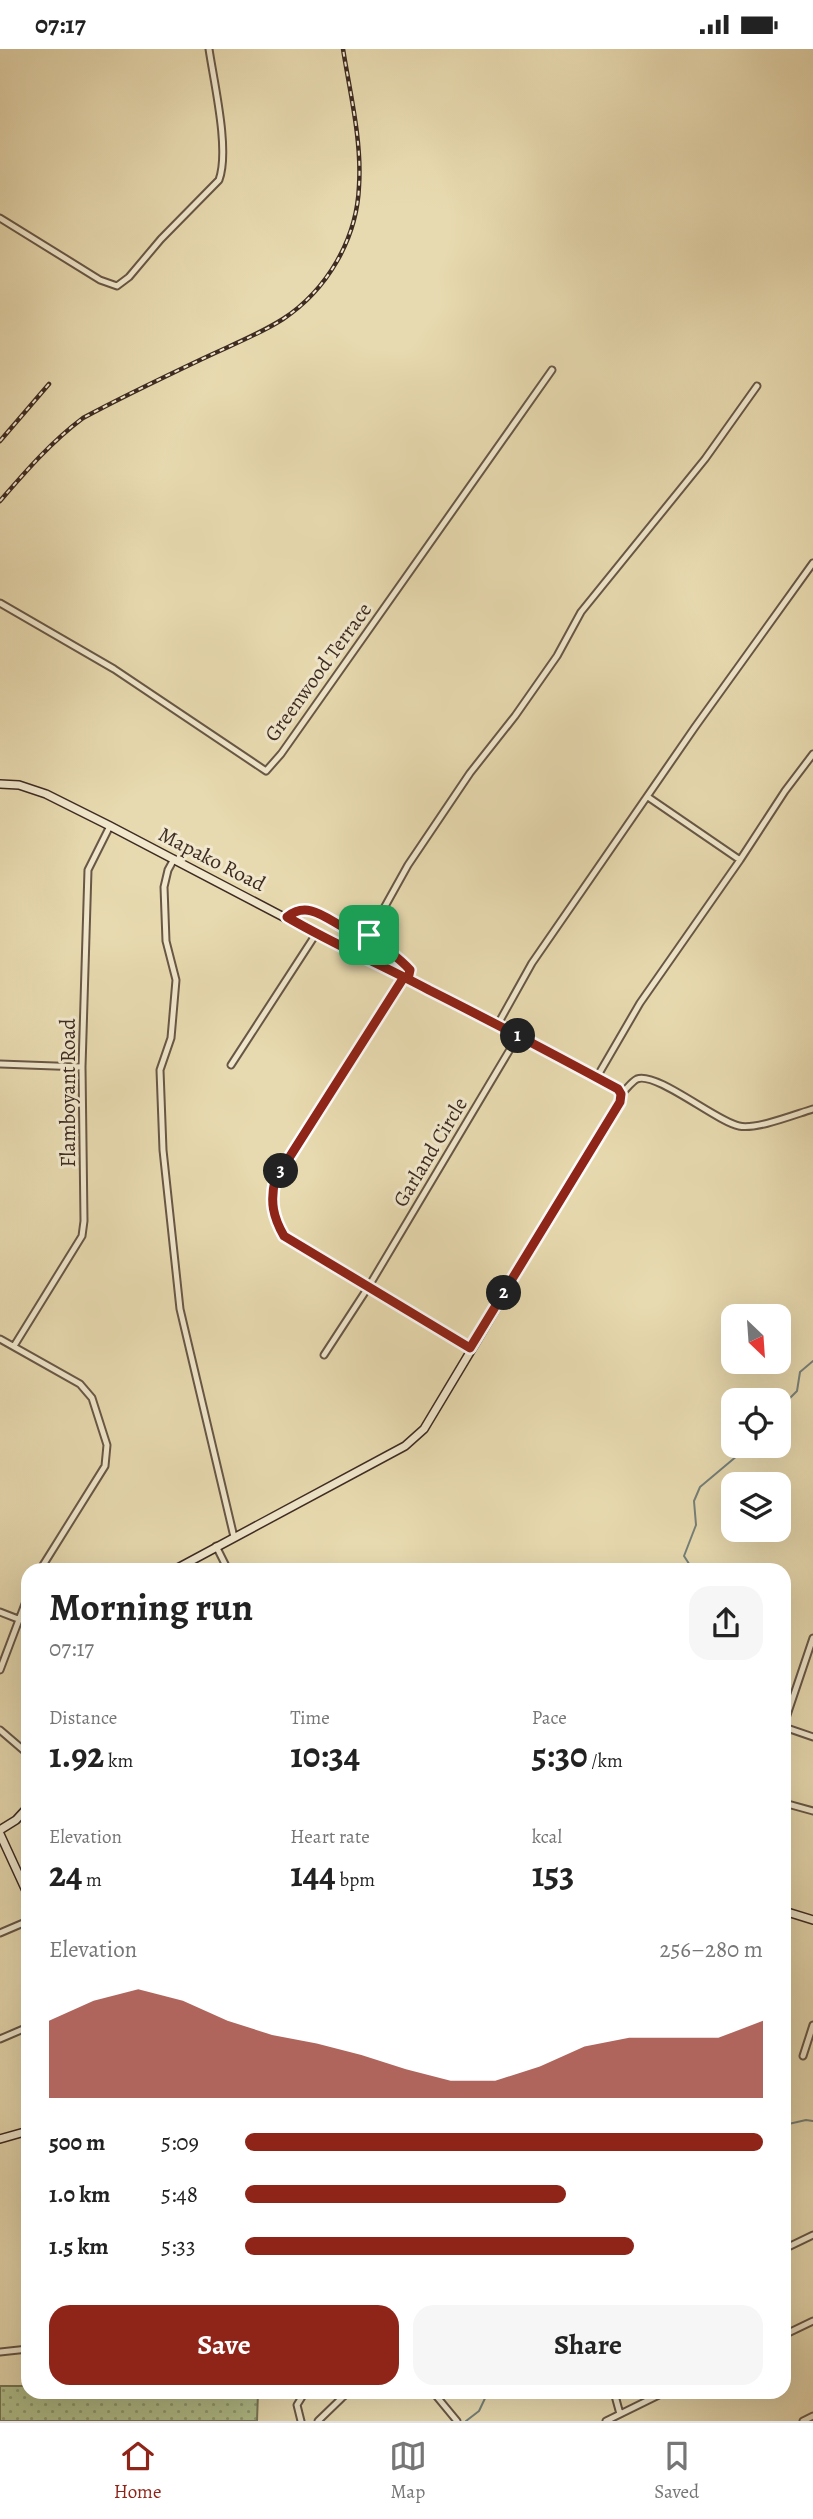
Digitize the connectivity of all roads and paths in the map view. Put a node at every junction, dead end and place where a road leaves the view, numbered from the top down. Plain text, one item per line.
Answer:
1 (209, 49) edge
2 (0, 218) edge
3 (552, 370) dead end
4 (757, 386) dead end
5 (813, 563) edge
6 (0, 603) edge
7 (813, 754) edge
8 (0, 784) edge
9 (648, 797) junction
10 (110, 826) junction
11 (174, 859) junction
12 (740, 860) junction
13 (287, 917) junction
14 (316, 934) junction
15 (369, 935) junction
16 (406, 978) junction
17 (498, 1024) junction
18 (518, 1035) junction
19 (0, 1064) edge
20 (231, 1065) dead end
21 (82, 1067) junction
22 (597, 1077) junction
23 (621, 1094) junction
24 (813, 1109) edge
25 (369, 1286) junction
26 (0, 1339) edge
27 (13, 1346) junction
28 (470, 1348) junction
29 (324, 1355) dead end
30 (234, 1537) junction
31 (216, 1546) junction
32 (44, 1563) edge
33 (186, 1563) edge
34 (224, 1563) edge
35 (0, 1612) edge
36 (21, 1612) edge
37 (18, 1619) junction
38 (813, 1639) edge
39 (0, 1670) edge
40 (791, 1705) edge
41 (791, 1729) edge
42 (0, 1730) edge
43 (813, 1737) edge
44 (21, 1748) edge
45 (791, 1805) edge
46 (813, 1811) edge
47 (21, 1815) edge
48 (0, 1832) edge
49 (21, 1879) edge
50 (791, 1913) edge
51 (813, 1920) edge
52 (21, 1924) edge
53 (0, 1933) edge
54 (813, 2025) edge
55 (21, 2030) edge
56 (0, 2039) edge
57 (803, 2056) dead end
58 (21, 2133) edge
59 (0, 2139) edge
60 (813, 2235) edge
61 (791, 2246) edge
62 (813, 2322) edge
63 (791, 2332) edge
64 (21, 2350) edge
65 (0, 2352) edge
66 (301, 2399) edge
67 (341, 2399) edge
68 (439, 2399) edge
69 (616, 2399) edge
70 (651, 2399) edge
71 (620, 2414) junction
72 (813, 2416) edge
73 (301, 2421) edge
74 (318, 2421) edge
75 (457, 2421) edge
76 (606, 2421) edge
77 (803, 2421) edge

1 - 2 street
3 - 6 street, Greenwood Terrace
4 - 15 street
5 - 9 street
7 - 12 street
8 - 10 street, Mapako Road
9 - 12 street
9 - 17 street
10 - 11 street, Mapako Road
10 - 21 street, Flamboyant Road
11 - 13 street, Mapako Road
11 - 30 street
12 - 22 street
13 - 14 street, Mapako Road
13 - 15 street
14 - 16 street, Mapako Road
14 - 20 street
15 - 16 street
16 - 17 street, Mapako Road
16 - 25 street
17 - 18 street, Mapako Road
18 - 22 street, Mapako Road
18 - 25 street, Garland Circle
19 - 21 street
21 - 27 street, Flamboyant Road
22 - 23 street, Mapako Road
23 - 24 street
23 - 28 street
25 - 28 street
25 - 29 street, Garland Circle
26 - 27 street
27 - 32 street
28 - 30 street
30 - 31 street
31 - 33 street
31 - 34 street
35 - 37 street
36 - 37 street
37 - 39 street
38 - 40 street
41 - 43 street
42 - 44 street
45 - 46 street
47 - 48 street
48 - 49 street
50 - 51 street
52 - 53 street
54 - 57 street
55 - 56 street
58 - 59 street
60 - 61 street
62 - 63 street
64 - 65 street
66 - 73 street
67 - 74 street
68 - 75 street
69 - 71 street
70 - 71 street
71 - 76 street
72 - 77 street

